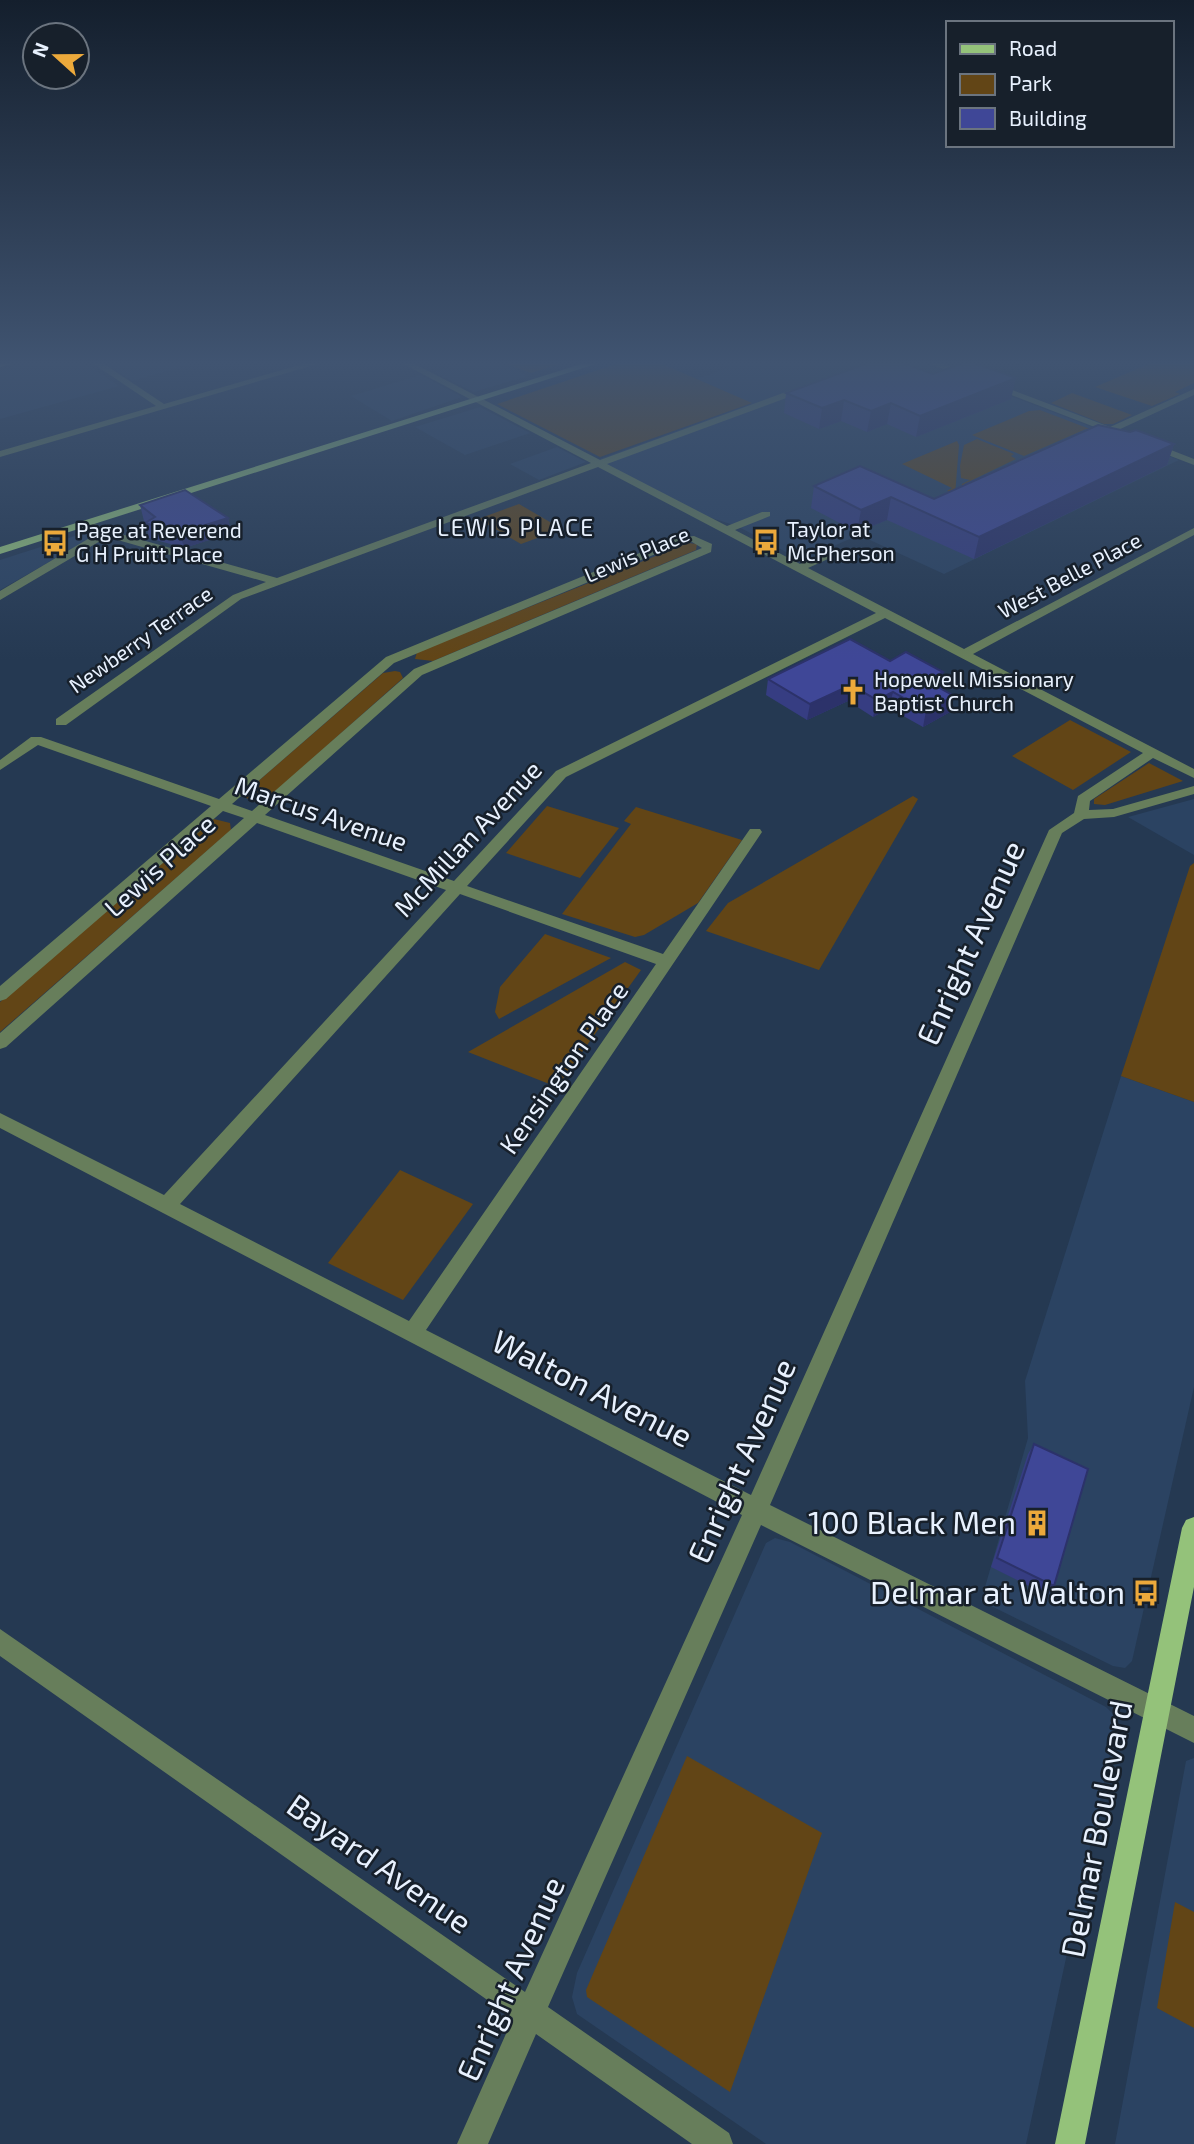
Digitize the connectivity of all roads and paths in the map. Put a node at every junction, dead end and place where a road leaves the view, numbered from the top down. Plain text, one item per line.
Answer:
1 (288, 460) edge
2 (592, 460) edge
3 (614, 460) edge
4 (601, 465) junction
5 (765, 513) dead end
6 (87, 524) junction
7 (727, 530) junction
8 (1194, 531) edge
9 (106, 533) junction
10 (0, 551) edge
11 (824, 557) dead end
12 (800, 568) junction
13 (277, 582) junction
14 (0, 596) edge
15 (885, 613) junction
16 (964, 654) junction
17 (390, 660) junction
18 (418, 672) junction
19 (61, 722) dead end
20 (1153, 752) junction
21 (0, 766) edge
22 (1194, 774) edge
23 (1194, 790) edge
24 (221, 805) junction
25 (1081, 815) junction
26 (254, 816) junction
27 (755, 832) dead end
28 (455, 888) junction
29 (668, 962) junction
30 (0, 995) edge
31 (0, 1043) edge
32 (0, 1121) edge
33 (166, 1206) junction
34 (413, 1332) junction
35 (756, 1510) junction
36 (1194, 1528) edge
37 (0, 1641) edge
38 (1157, 1711) junction
39 (1194, 1730) edge
40 (531, 2012) junction
41 (472, 2144) edge
42 (718, 2144) edge
43 (1070, 2144) edge

1 - 6 main road
2 - 4 street
3 - 4 street, Newberry Terrace
4 - 7 street
4 - 13 street, Newberry Terrace
5 - 7 street
6 - 9 street
6 - 10 main road
7 - 12 street
8 - 16 street, West Belle Place
9 - 13 street
9 - 14 street
11 - 12 street
12 - 15 street
13 - 19 street, Newberry Terrace
15 - 16 street
15 - 28 street, McMillan Avenue
16 - 20 street
17 - 18 street
17 - 18 street, Lewis Place
17 - 24 street, Lewis Place
18 - 26 street, Lewis Place
20 - 22 street
20 - 25 street, Enright Avenue
21 - 24 street, Marcus Avenue
23 - 25 street
24 - 26 street, Marcus Avenue
24 - 30 street, Lewis Place
25 - 35 street, Enright Avenue
26 - 28 street, Marcus Avenue
26 - 31 street, Lewis Place
27 - 29 street, Kensington Place
28 - 29 street, Marcus Avenue
28 - 33 street, McMillan Avenue
29 - 34 street, Kensington Place
32 - 33 street, Walton Avenue
33 - 34 street, Walton Avenue
34 - 35 street, Walton Avenue
35 - 38 street, Walton Avenue
35 - 40 street, Enright Avenue
36 - 38 main road, Delmar Boulevard
37 - 40 street, Bayard Avenue
38 - 39 street, Walton Avenue
38 - 43 main road, Delmar Boulevard
40 - 41 street, Enright Avenue
40 - 42 street, Bayard Avenue

